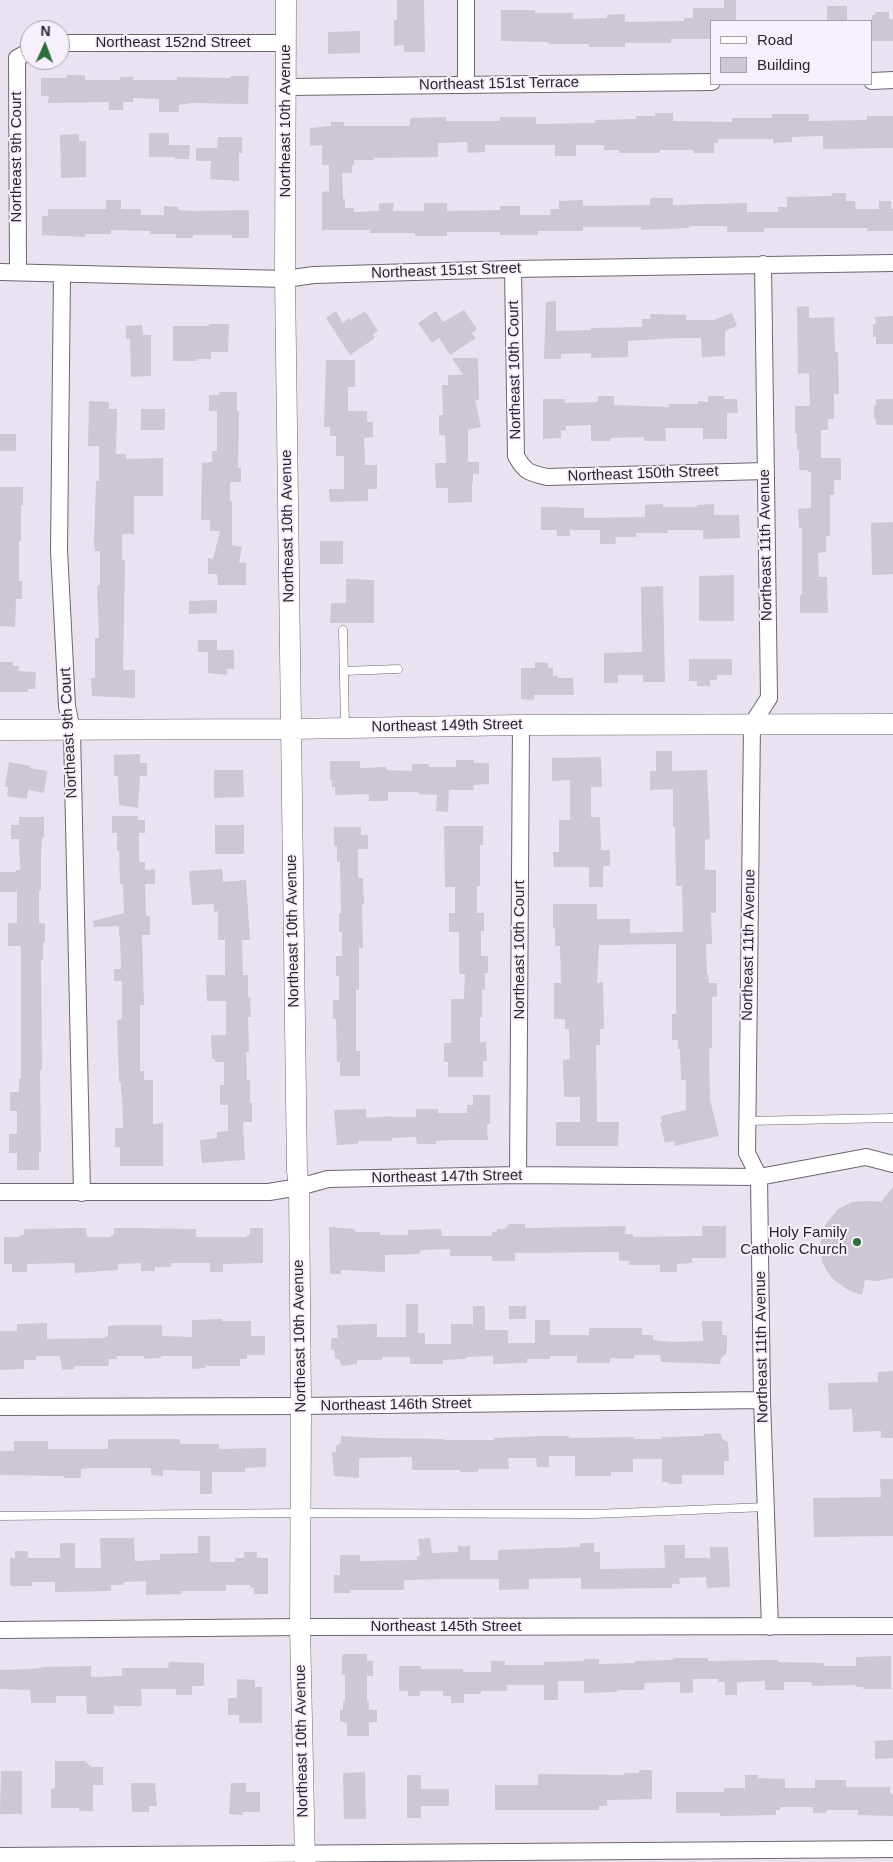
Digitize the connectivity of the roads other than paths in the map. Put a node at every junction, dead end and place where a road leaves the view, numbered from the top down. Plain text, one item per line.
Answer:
1 (286, 0) edge
2 (466, 0) edge
3 (70, 43) edge
4 (286, 43) junction
5 (20, 56) edge
6 (873, 80) edge
7 (893, 80) edge
8 (710, 82) edge
9 (466, 84) junction
10 (287, 87) junction
11 (893, 263) edge
12 (763, 264) junction
13 (513, 269) junction
14 (0, 272) edge
15 (18, 272) junction
16 (62, 274) junction
17 (286, 279) junction
18 (523, 469) joint
19 (765, 471) junction
20 (343, 630) dead end
21 (398, 669) dead end
22 (344, 671) junction
23 (752, 724) junction
24 (893, 724) edge
25 (521, 725) junction
26 (345, 728) junction
27 (290, 729) junction
28 (0, 730) edge
29 (72, 730) junction
30 (893, 1118) edge
31 (747, 1121) junction
32 (893, 1164) edge
33 (518, 1175) junction
34 (759, 1177) junction
35 (298, 1187) junction
36 (0, 1192) edge
37 (82, 1193) junction
38 (762, 1400) junction
39 (301, 1406) junction
40 (0, 1407) edge
41 (766, 1508) junction
42 (300, 1513) junction
43 (0, 1516) edge
44 (893, 1626) edge
45 (300, 1627) junction
46 (770, 1627) junction
47 (0, 1630) edge
48 (893, 1849) edge
49 (0, 1856) edge
50 (305, 1858) edge

1 - 4 street, Northeast 10th Avenue
2 - 9 street
3 - 4 street, Northeast 152nd Street
4 - 10 street, Northeast 10th Avenue
5 - 15 street, Northeast 9th Court
6 - 7 street
8 - 9 street, Northeast 151st Terrace
9 - 10 street, Northeast 151st Terrace
10 - 17 street, Northeast 10th Avenue
11 - 12 street, Northeast 151st Street
12 - 13 street, Northeast 151st Street
12 - 19 street, Northeast 11th Avenue
13 - 17 street, Northeast 151st Street
13 - 18 street, Northeast 10th Court
14 - 15 street, Northeast 151st Street
15 - 16 street, Northeast 151st Street
16 - 17 street, Northeast 151st Street
16 - 29 street, Northeast 9th Court
17 - 27 street, Northeast 10th Avenue
18 - 19 street, Northeast 150th Street
19 - 23 street, Northeast 11th Avenue
20 - 22 lane
21 - 22 lane
22 - 26 lane
23 - 24 street, Northeast 149th Street
23 - 25 street, Northeast 149th Street
23 - 31 street, Northeast 11th Avenue
25 - 26 street, Northeast 149th Street
25 - 33 street, Northeast 10th Court
26 - 27 street, Northeast 149th Street
27 - 29 street, Northeast 149th Street
27 - 35 street, Northeast 10th Avenue
28 - 29 street, Northeast 149th Street
29 - 37 street, Northeast 9th Court
30 - 31 lane
31 - 34 street, Northeast 11th Avenue
32 - 34 street, Northeast 147th Street
33 - 34 street, Northeast 147th Street
33 - 35 street, Northeast 147th Street
34 - 38 street, Northeast 11th Avenue
35 - 37 street, Northeast 147th Street
35 - 39 street, Northeast 10th Avenue
36 - 37 street, Northeast 147th Street
38 - 39 street, Northeast 146th Street
38 - 41 street, Northeast 11th Avenue
39 - 40 street, Northeast 146th Street
39 - 42 street, Northeast 10th Avenue
41 - 42 lane
41 - 46 street, Northeast 11th Avenue
42 - 43 lane
42 - 45 street, Northeast 10th Avenue
44 - 46 street, Northeast 145th Street
45 - 46 street, Northeast 145th Street
45 - 47 street, Northeast 145th Street
45 - 50 street, Northeast 10th Avenue
48 - 50 street
49 - 50 street

